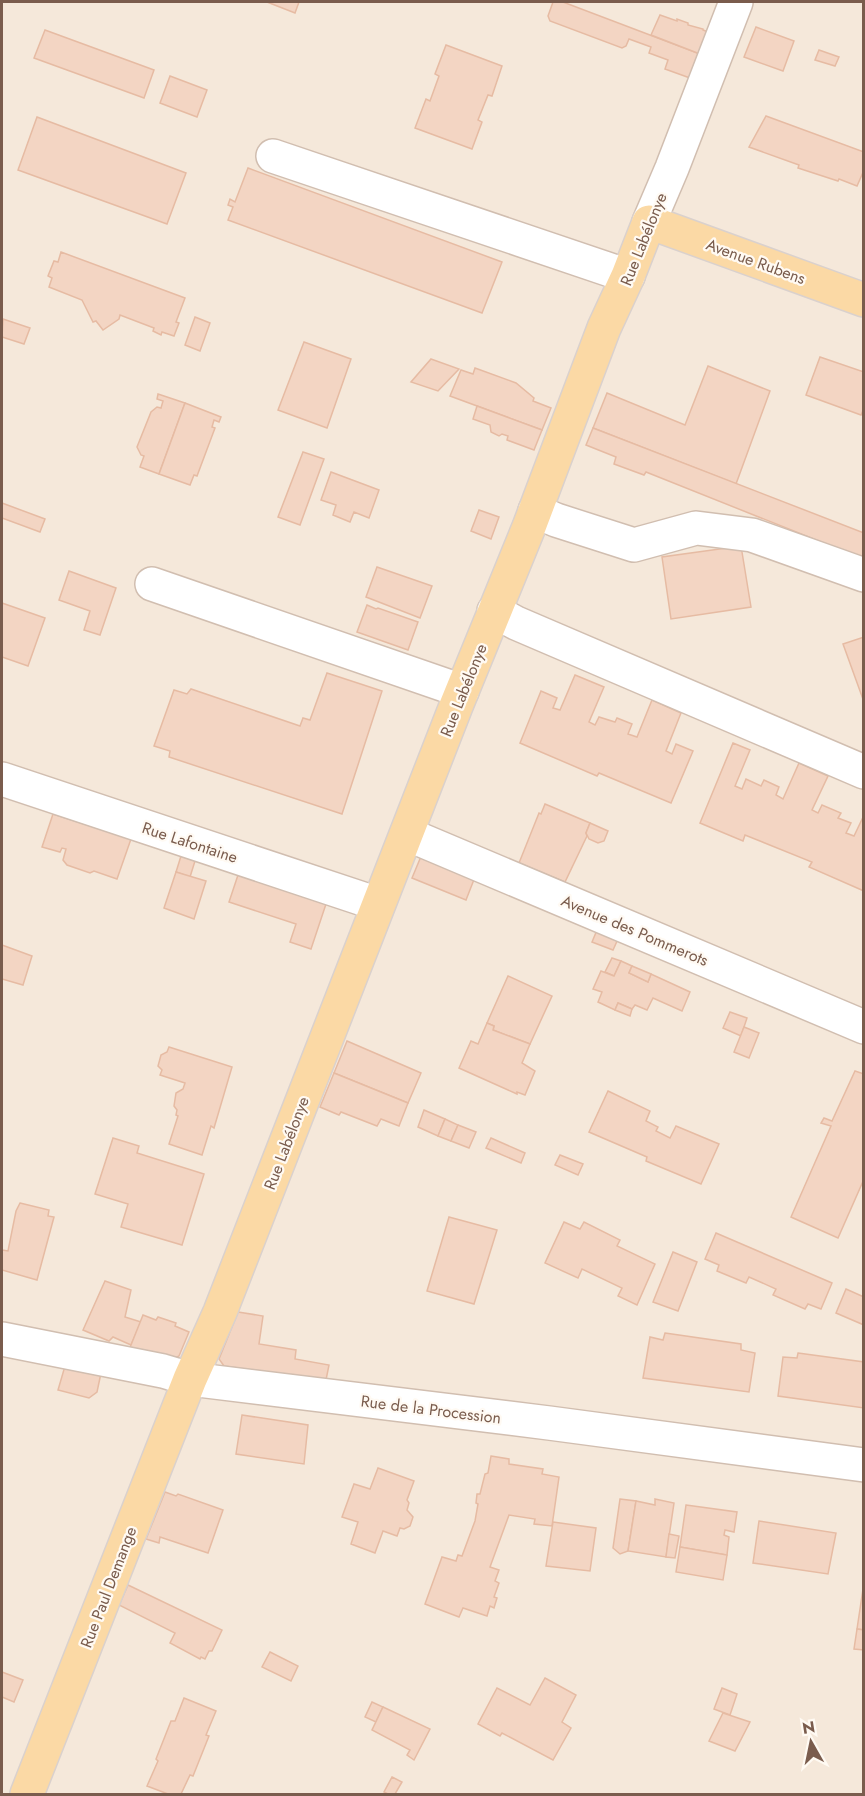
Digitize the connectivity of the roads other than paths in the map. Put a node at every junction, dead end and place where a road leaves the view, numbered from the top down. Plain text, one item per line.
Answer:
1 (736, 2) edge
2 (273, 156) dead end
3 (649, 222) junction
4 (628, 276) junction
5 (864, 300) edge
6 (535, 511) junction
7 (864, 575) edge
8 (152, 584) dead end
9 (494, 611) junction
10 (462, 691) junction
11 (864, 772) edge
12 (2, 779) edge
13 (407, 834) junction
14 (378, 904) junction
15 (864, 1027) edge
16 (2, 1339) edge
17 (190, 1379) junction
18 (864, 1465) edge
19 (27, 1794) edge

1 - 3 street, Rue Labélonye
2 - 4 street
3 - 4 main road, Rue Labélonye
3 - 5 main road, Avenue Rubens
4 - 6 main road, Rue Labélonye
6 - 7 street
6 - 9 main road, Rue Labélonye
8 - 10 street
9 - 10 main road, Rue Labélonye
9 - 11 street
10 - 13 main road, Rue Labélonye
12 - 14 street, Rue Lafontaine
13 - 14 main road, Rue Labélonye
13 - 15 street, Avenue des Pommerots
14 - 17 main road, Rue Labélonye
16 - 17 street, Rue de la Procession
17 - 18 street, Rue de la Procession
17 - 19 main road, Rue Paul Demange

